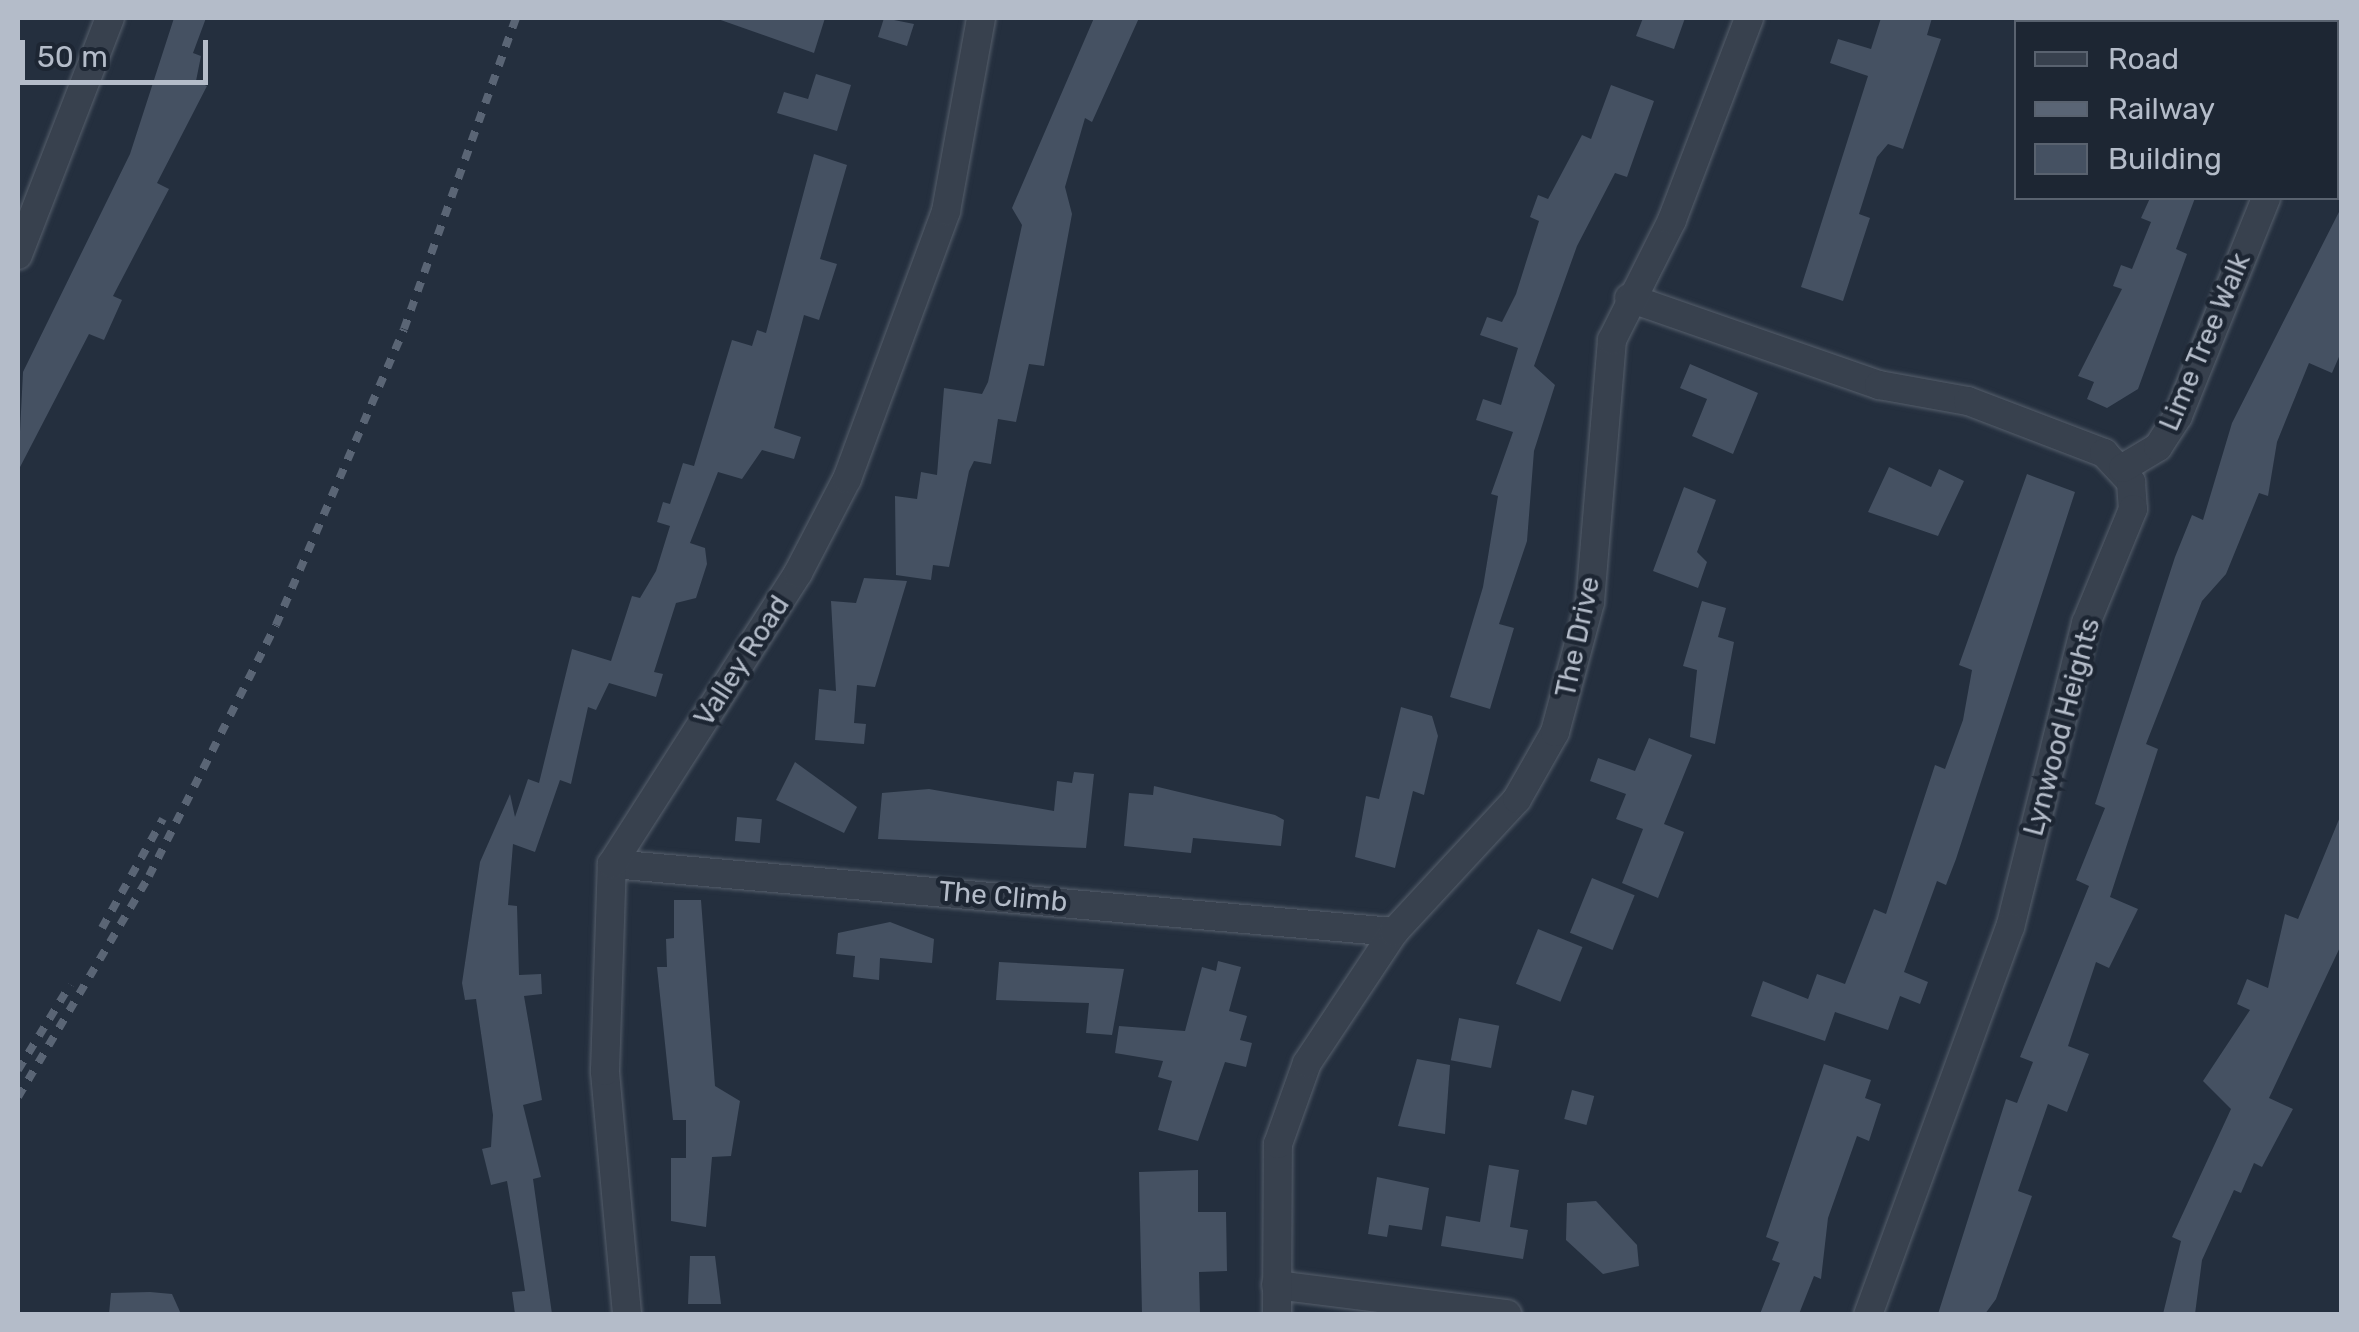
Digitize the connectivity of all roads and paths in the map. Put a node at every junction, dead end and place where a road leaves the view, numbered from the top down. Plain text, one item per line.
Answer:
1 (110, 18) edge
2 (981, 18) edge
3 (1749, 18) edge
4 (2265, 200) edge
5 (18, 255) edge
6 (1629, 298) junction
7 (2123, 468) junction
8 (612, 864) junction
9 (1394, 932) junction
10 (1276, 1285) junction
11 (627, 1314) edge
12 (1277, 1314) edge
13 (1507, 1314) edge
14 (1868, 1314) edge

1 - 5 street
2 - 8 street, Valley Road
3 - 6 street, The Drive
4 - 7 street, Lime Tree Walk
6 - 7 street
6 - 9 street, The Drive
7 - 14 street, Lynwood Heights
8 - 9 street, The Climb
8 - 11 street
9 - 10 street, The Drive
10 - 12 street, The Drive
10 - 13 street

